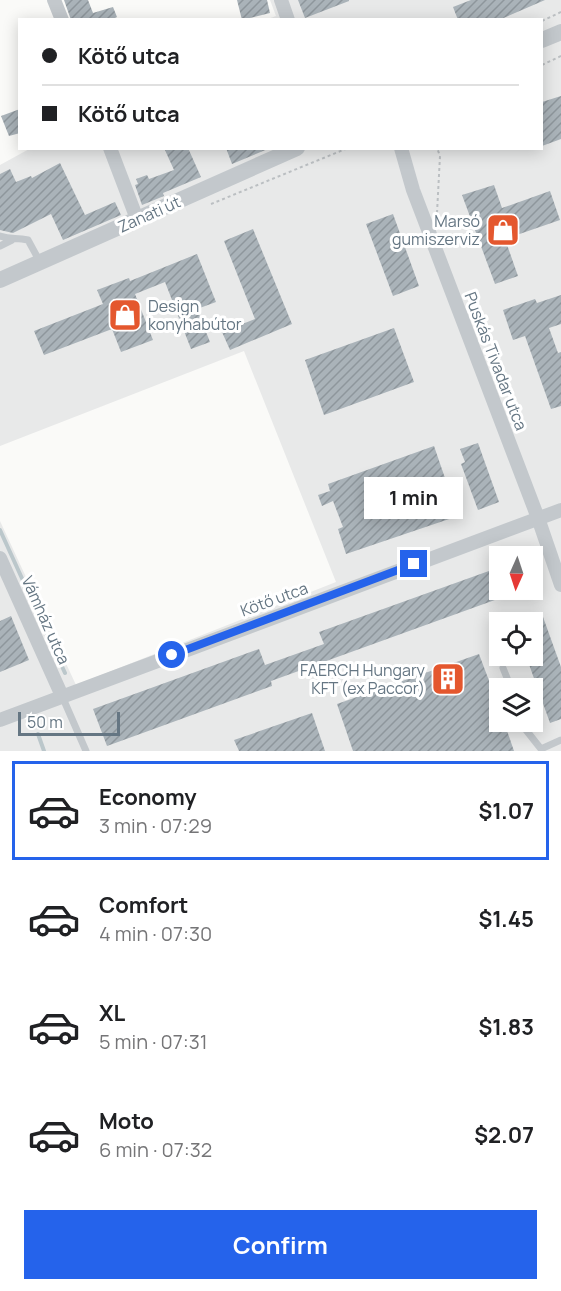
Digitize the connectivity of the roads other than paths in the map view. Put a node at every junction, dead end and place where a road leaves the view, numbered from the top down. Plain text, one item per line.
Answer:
1 (54, 0) edge
2 (281, 0) edge
3 (61, 18) edge
4 (287, 18) edge
5 (561, 32) edge
6 (543, 40) edge
7 (111, 150) edge
8 (292, 150) edge
9 (402, 150) edge
10 (137, 219) junction
11 (0, 236) edge
12 (12, 240) junction
13 (0, 246) edge
14 (40, 262) junction
15 (0, 280) edge
16 (561, 510) edge
17 (538, 518) junction
18 (0, 558) edge
19 (561, 585) edge
20 (503, 668) dead end
21 (507, 678) edge
22 (62, 696) junction
23 (0, 720) edge
24 (528, 732) edge
25 (561, 740) edge
26 (541, 750) edge
27 (86, 751) edge

1 - 3 street
2 - 4 street
5 - 6 street
7 - 10 street
8 - 10 street, Zanati út
9 - 17 street, Puskás Tivadar utca
10 - 14 street, Zanati út
11 - 12 lane
12 - 13 lane
12 - 14 lane
14 - 15 street, Zanati út
16 - 17 street, Kötő utca
17 - 19 street, Puskás Tivadar utca
17 - 22 street, Kötő utca
18 - 22 street, Vámház utca
20 - 21 lane
22 - 23 street, Kötő utca
22 - 27 lane
24 - 26 lane
25 - 26 lane

